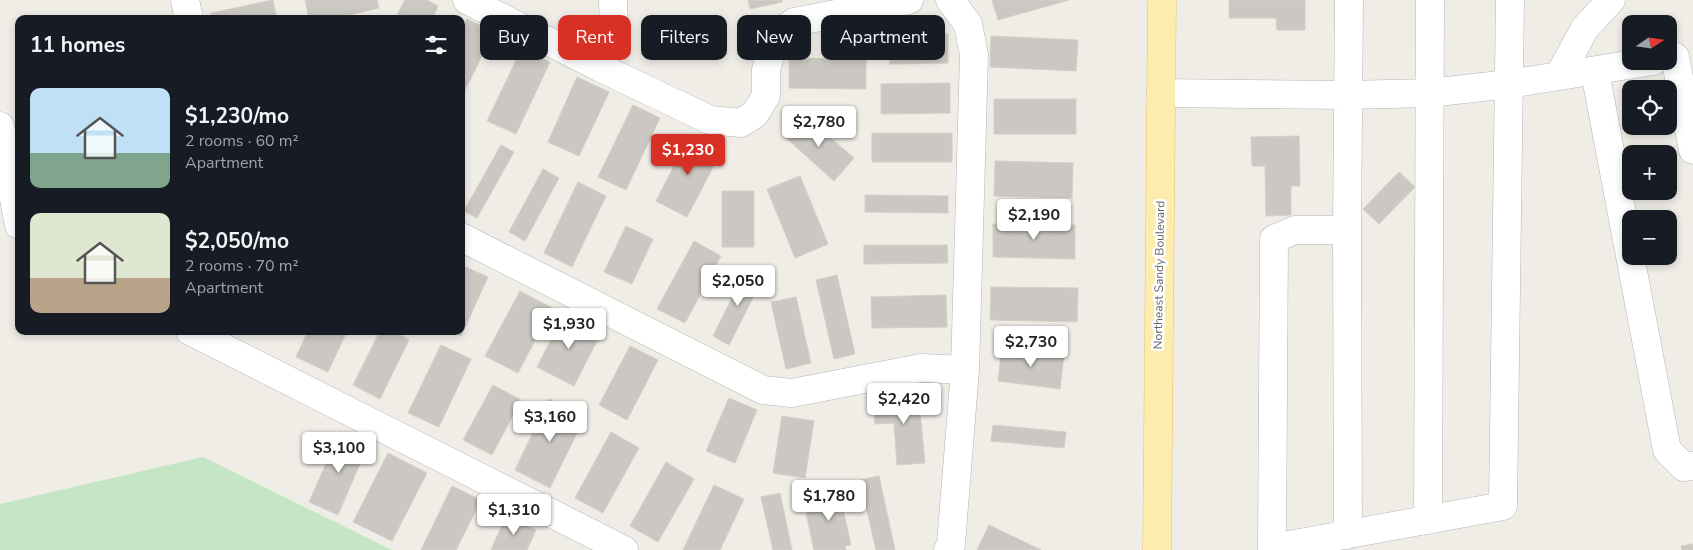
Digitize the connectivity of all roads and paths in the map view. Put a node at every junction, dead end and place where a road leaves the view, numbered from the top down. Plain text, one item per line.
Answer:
1 (185, 0) edge
2 (468, 0) edge
3 (613, 0) edge
4 (909, 0) edge
5 (950, 0) edge
6 (1162, 0) edge
7 (1349, 0) edge
8 (1430, 0) edge
9 (1510, 0) edge
10 (1611, 0) edge
11 (188, 15) edge
12 (1622, 67) edge
13 (601, 68) junction
14 (1675, 70) edge
15 (1595, 72) junction
16 (1558, 76) junction
17 (1509, 84) junction
18 (1161, 93) junction
19 (1429, 93) junction
20 (1348, 95) junction
21 (0, 126) edge
22 (1693, 150) edge
23 (4, 166) edge
24 (15, 209) edge
25 (1347, 230) junction
26 (465, 240) edge
27 (198, 335) edge
28 (965, 370) junction
29 (1693, 466) edge
30 (1428, 520) junction
31 (1348, 535) junction
32 (624, 550) edge
33 (948, 550) edge
34 (1157, 550) edge

1 - 11 lane
2 - 13 lane
3 - 13 lane
4 - 13 lane
5 - 28 lane
6 - 18 main road, Northeast Sandy Boulevard
7 - 20 lane
8 - 19 lane
9 - 17 lane
10 - 16 lane
12 - 15 lane
14 - 22 lane
15 - 16 lane
15 - 29 lane
16 - 17 lane
17 - 19 lane
17 - 30 lane
18 - 20 lane
18 - 34 main road, Northeast Sandy Boulevard
19 - 20 lane
19 - 30 lane
20 - 25 lane
21 - 23 lane
23 - 24 lane
25 - 31 lane
25 - 31 lane
26 - 28 lane
27 - 32 lane
28 - 33 lane
30 - 31 lane

